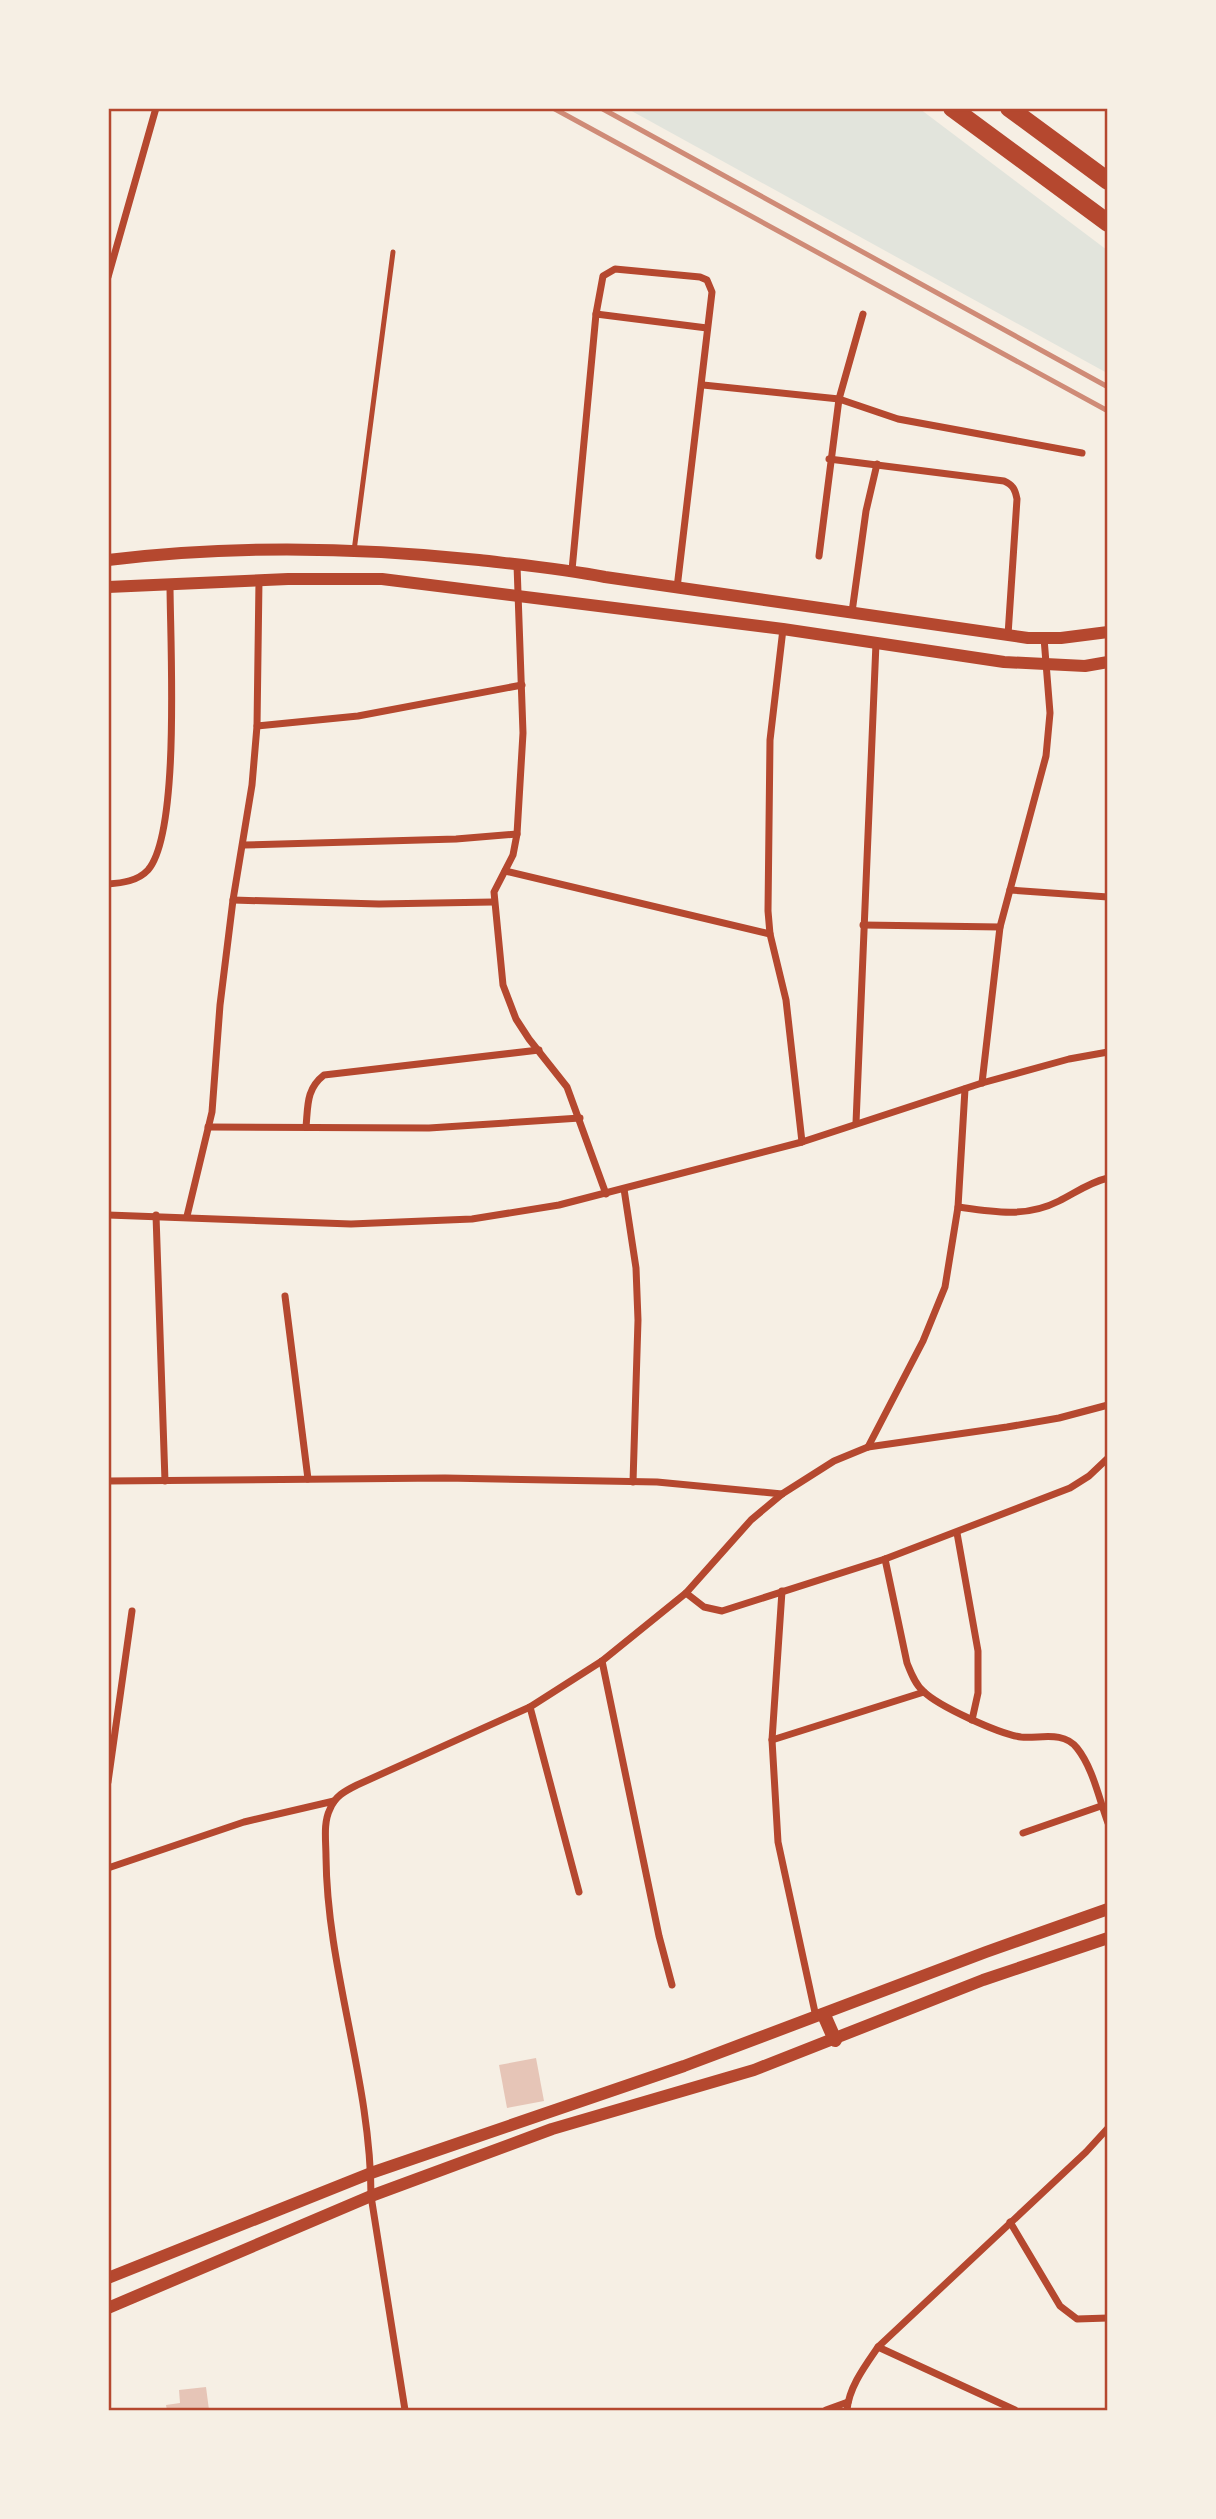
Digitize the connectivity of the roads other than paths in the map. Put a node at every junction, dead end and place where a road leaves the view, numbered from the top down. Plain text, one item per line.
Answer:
1 (156, 108) edge
2 (952, 108) edge
3 (1009, 108) edge
4 (1108, 181) edge
5 (1108, 223) edge
6 (393, 252) dead end
7 (108, 277) edge
8 (596, 314) junction
9 (863, 314) dead end
10 (707, 328) junction
11 (702, 385) junction
12 (839, 399) junction
13 (1082, 453) dead end
14 (829, 459) junction
15 (877, 464) junction
16 (354, 552) junction
17 (818, 556) dead end
18 (108, 559) edge
19 (517, 565) junction
20 (572, 570) junction
21 (259, 580) junction
22 (170, 583) junction
23 (108, 587) edge
24 (677, 588) junction
25 (518, 597) junction
26 (852, 612) junction
27 (783, 629) junction
28 (1108, 632) edge
29 (1008, 635) junction
30 (1044, 638) junction
31 (876, 643) junction
32 (1108, 662) edge
33 (1046, 666) junction
34 (523, 685) junction
35 (257, 726) junction
36 (517, 834) junction
37 (244, 845) junction
38 (505, 871) junction
39 (108, 884) edge
40 (1010, 890) junction
41 (1108, 897) edge
42 (233, 900) junction
43 (494, 902) junction
44 (863, 925) junction
45 (1000, 927) junction
46 (770, 934) junction
47 (539, 1050) junction
48 (1108, 1052) edge
49 (982, 1083) junction
50 (965, 1089) junction
51 (580, 1118) junction
52 (856, 1123) junction
53 (208, 1127) junction
54 (306, 1127) junction
55 (802, 1142) junction
56 (1108, 1178) edge
57 (624, 1189) junction
58 (606, 1194) junction
59 (958, 1207) junction
60 (108, 1215) edge
61 (156, 1215) junction
62 (187, 1216) junction
63 (285, 1296) dead end
64 (1108, 1405) edge
65 (868, 1447) junction
66 (1108, 1458) edge
67 (308, 1479) junction
68 (165, 1480) junction
69 (108, 1481) edge
70 (633, 1482) junction
71 (782, 1494) junction
72 (957, 1533) junction
73 (885, 1559) junction
74 (782, 1591) junction
75 (687, 1593) junction
76 (132, 1611) dead end
77 (602, 1661) junction
78 (923, 1692) junction
79 (530, 1707) junction
80 (972, 1720) junction
81 (772, 1740) junction
82 (108, 1782) edge
83 (334, 1801) junction
84 (1101, 1806) junction
85 (1108, 1823) edge
86 (1023, 1833) dead end
87 (108, 1868) edge
88 (579, 1892) dead end
89 (1108, 1909) edge
90 (1108, 1938) edge
91 (672, 1985) dead end
92 (820, 2016) junction
93 (835, 2040) junction
94 (1108, 2128) edge
95 (371, 2173) junction
96 (372, 2196) junction
97 (1010, 2222) junction
98 (108, 2278) edge
99 (108, 2308) edge
100 (1108, 2318) edge
101 (878, 2347) junction
102 (847, 2406) edge
103 (405, 2410) edge
104 (826, 2410) edge
105 (1015, 2410) edge

1 - 7 street
2 - 5 highway
3 - 4 highway
6 - 16 lane
8 - 10 street
8 - 10 street
8 - 20 street
9 - 12 street
10 - 11 street
11 - 12 street
11 - 24 street
12 - 13 street
12 - 14 street
14 - 15 street
14 - 17 street
15 - 26 street
15 - 29 street
16 - 18 street
16 - 19 street
19 - 20 street
19 - 25 street
20 - 24 street
21 - 22 street
21 - 25 street
21 - 35 street
22 - 23 street
22 - 39 street
24 - 26 street
25 - 27 street
25 - 34 street
26 - 29 street
27 - 31 street
27 - 46 street
28 - 30 street
29 - 30 street
30 - 33 street
31 - 33 street
31 - 44 street
32 - 33 street
33 - 40 street
34 - 35 street
34 - 36 street
35 - 37 street
36 - 37 street
36 - 38 street
37 - 42 street
38 - 43 street
38 - 46 street
40 - 41 street
40 - 45 street
42 - 43 street
42 - 53 street
43 - 47 street
44 - 45 street
44 - 52 street
45 - 49 street
46 - 55 street
47 - 51 street
47 - 54 street
48 - 49 street
49 - 50 street
50 - 52 street
50 - 59 street
51 - 54 street
51 - 58 street
52 - 55 street
53 - 54 street
53 - 62 street
55 - 57 street
56 - 59 street
57 - 58 street
57 - 70 street
58 - 62 street
59 - 65 street
60 - 61 street
61 - 62 street
61 - 68 street
63 - 67 street
64 - 65 street
65 - 71 street
66 - 72 street
67 - 68 street
67 - 70 street
68 - 69 street
70 - 71 street
71 - 75 street
72 - 73 street
72 - 80 street
73 - 74 street
73 - 78 street
74 - 75 street
74 - 81 street
75 - 77 street
76 - 82 street
77 - 79 street
77 - 91 street
78 - 80 street
78 - 81 street
79 - 83 street
79 - 88 street
80 - 84 street
81 - 92 street
83 - 87 street
83 - 95 street
84 - 85 street
84 - 86 street
89 - 92 street
90 - 93 street
92 - 93 main road
92 - 95 street
93 - 96 street
94 - 97 street
95 - 96 street
95 - 98 street
96 - 99 street
96 - 103 street
97 - 100 street
97 - 101 street
101 - 102 street
101 - 105 street
102 - 104 street

